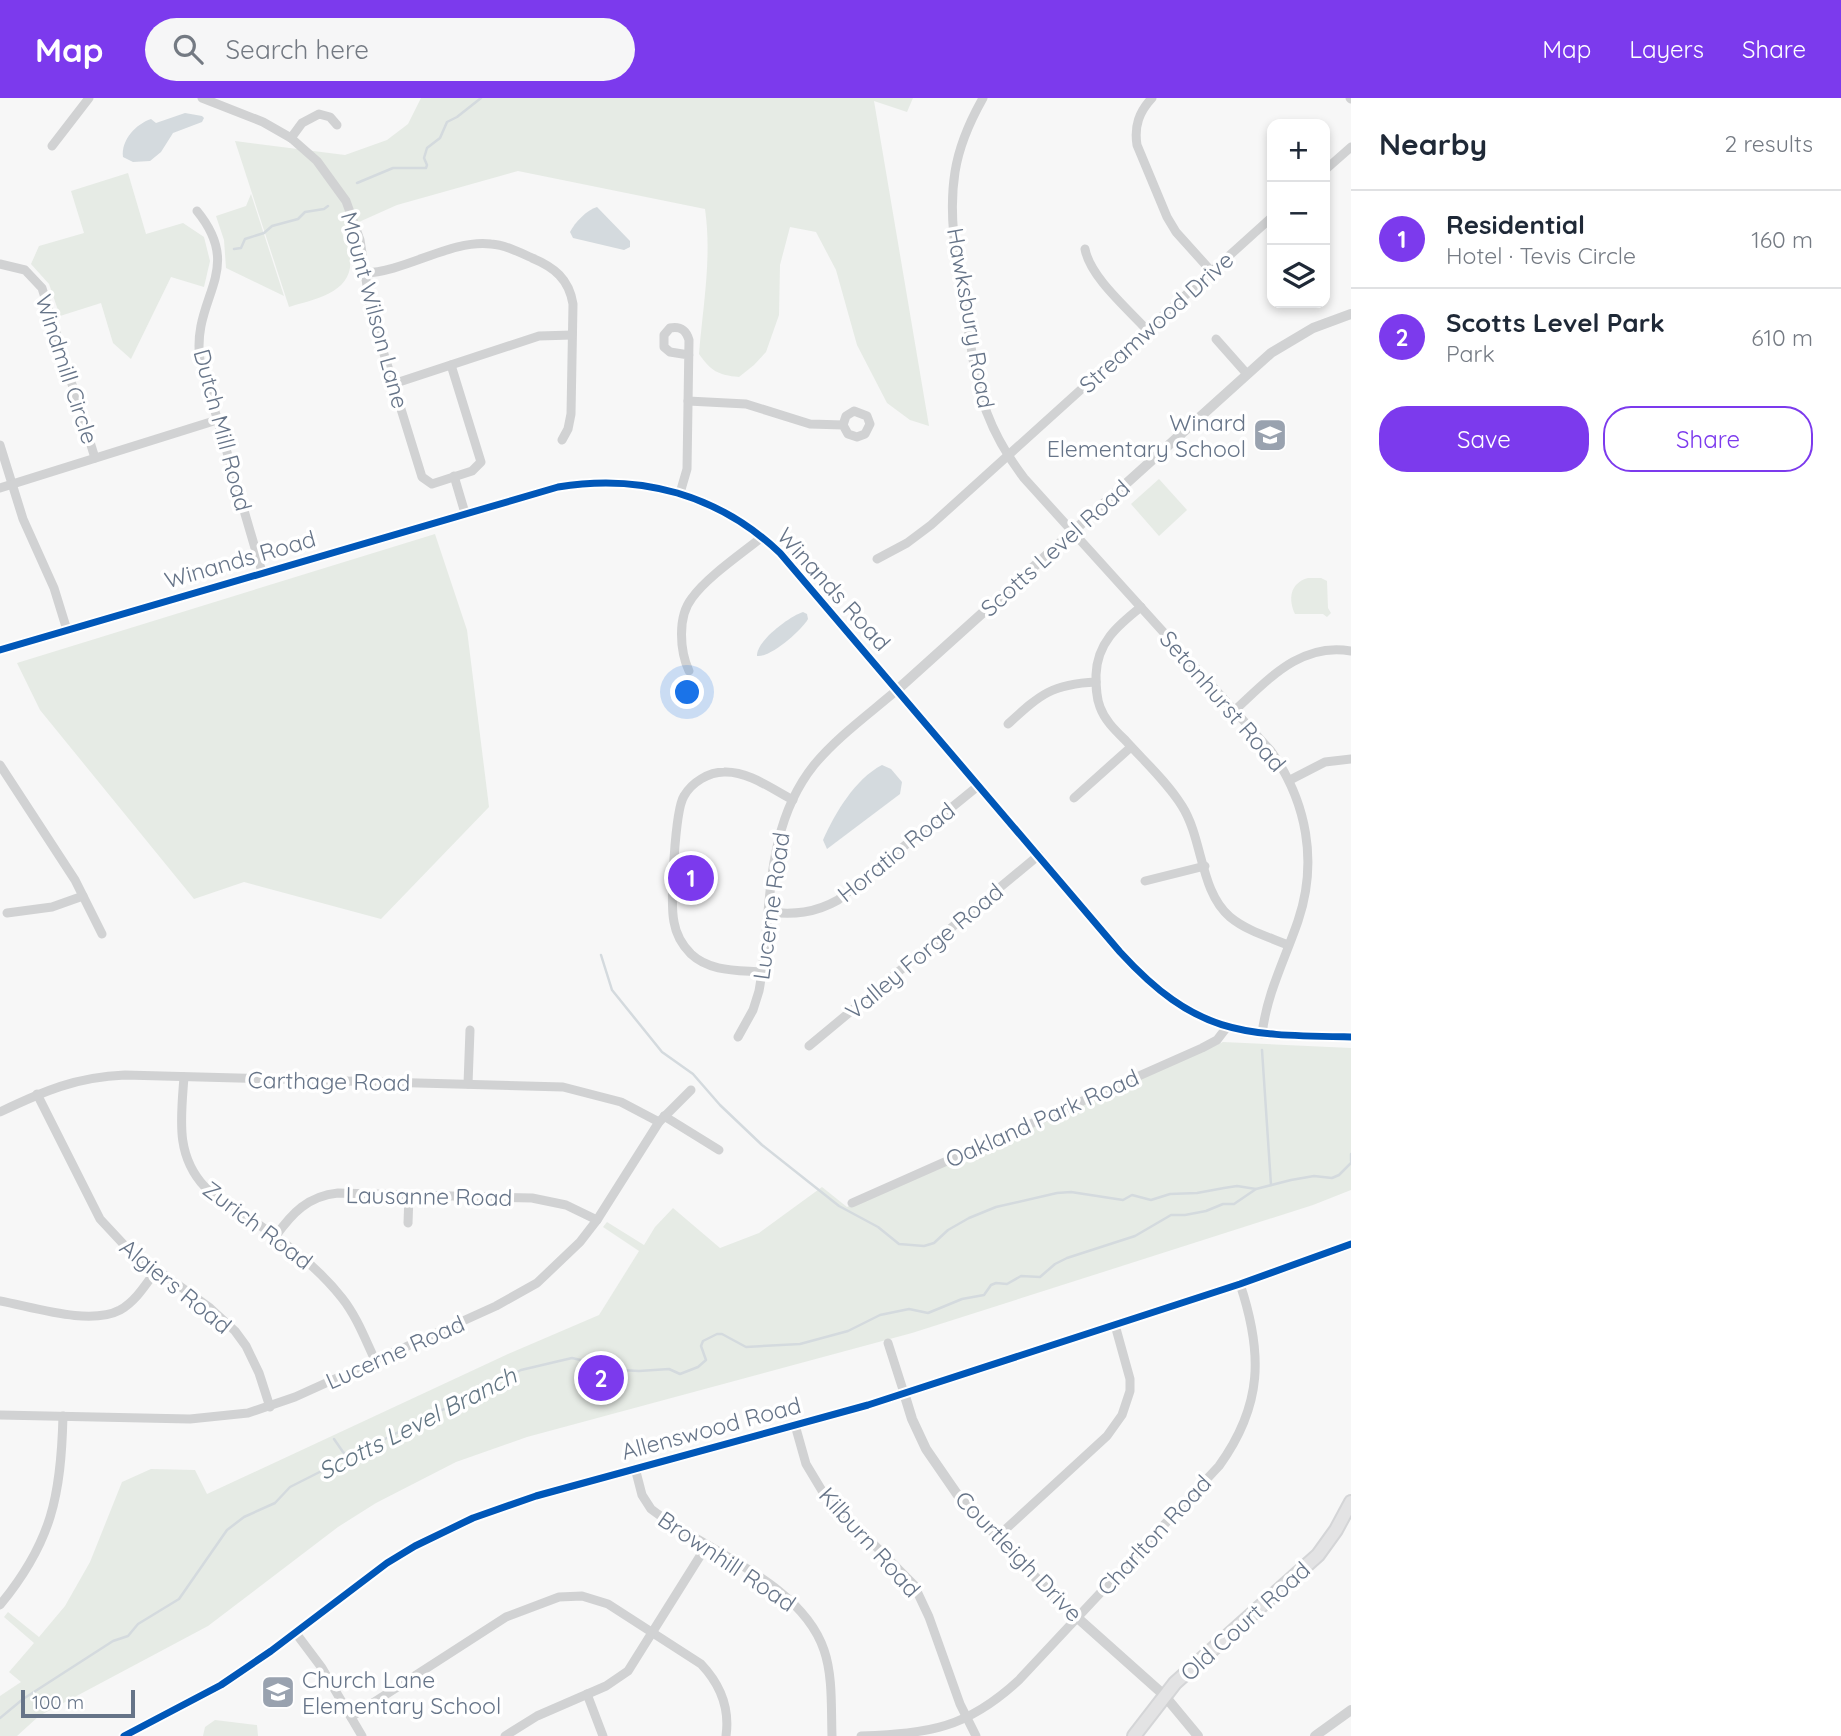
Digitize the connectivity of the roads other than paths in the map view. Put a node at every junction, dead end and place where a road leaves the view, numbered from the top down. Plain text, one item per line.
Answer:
1 (89, 98) edge
2 (202, 98) edge
3 (983, 98) edge
4 (1153, 98) edge
5 (337, 125) dead end
6 (291, 138) junction
7 (52, 146) dead end
8 (1351, 147) edge
9 (1330, 166) edge
10 (197, 211) dead end
11 (1267, 222) edge
12 (1085, 249) dead end
13 (0, 264) edge
14 (1212, 272) junction
15 (364, 273) junction
16 (1351, 314) edge
17 (1147, 330) junction
18 (572, 335) junction
19 (1216, 339) dead end
20 (689, 355) dead end
21 (451, 365) junction
22 (1247, 374) junction
23 (393, 384) junction
24 (688, 401) junction
25 (217, 420) junction
26 (843, 425) dead end
27 (562, 440) dead end
28 (0, 445) edge
29 (1007, 456) junction
30 (95, 458) junction
31 (454, 476) junction
32 (12, 484) junction
33 (0, 488) edge
34 (680, 492) junction
35 (465, 513) junction
36 (1073, 532) junction
37 (762, 537) junction
38 (877, 559) dead end
39 (262, 572) junction
40 (1141, 607) junction
41 (67, 630) junction
42 (0, 650) edge
43 (1351, 651) edge
44 (689, 671) dead end
45 (1096, 682) junction
46 (897, 690) junction
47 (1235, 710) junction
48 (1008, 724) dead end
49 (1131, 747) junction
50 (1351, 759) edge
51 (0, 765) edge
52 (1290, 780) junction
53 (978, 786) junction
54 (1073, 798) dead end
55 (793, 800) junction
56 (1040, 855) junction
57 (1205, 866) junction
58 (1145, 881) dead end
59 (83, 896) junction
60 (768, 912) junction
61 (8, 913) dead end
62 (102, 934) dead end
63 (1288, 945) junction
64 (762, 972) junction
65 (1227, 1027) junction
66 (470, 1030) dead end
67 (1262, 1034) junction
68 (738, 1037) dead end
69 (1351, 1037) edge
70 (809, 1046) dead end
71 (184, 1077) junction
72 (468, 1084) junction
73 (691, 1090) dead end
74 (37, 1094) junction
75 (0, 1112) edge
76 (661, 1119) junction
77 (719, 1150) dead end
78 (410, 1195) junction
79 (852, 1203) dead end
80 (597, 1220) junction
81 (408, 1223) dead end
82 (275, 1237) junction
83 (1351, 1244) edge
84 (157, 1269) junction
85 (1240, 1284) junction
86 (0, 1301) edge
87 (1115, 1325) junction
88 (888, 1343) dead end
89 (375, 1360) junction
90 (904, 1393) junction
91 (270, 1407) junction
92 (0, 1415) edge
93 (63, 1416) junction
94 (795, 1425) junction
95 (635, 1468) junction
96 (1351, 1502) edge
97 (996, 1538) junction
98 (708, 1545) junction
99 (0, 1605) edge
100 (1078, 1617) junction
101 (295, 1632) junction
102 (653, 1633) junction
103 (587, 1694) junction
104 (1164, 1695) junction
105 (1351, 1710) edge
106 (351, 1717) junction
107 (967, 1718) junction
108 (127, 1735) edge
109 (362, 1736) edge
110 (506, 1736) edge
111 (603, 1736) edge
112 (726, 1736) edge
113 (832, 1736) edge
114 (861, 1736) edge
115 (976, 1736) edge
116 (1134, 1736) edge
117 (1198, 1736) edge
118 (1315, 1736) edge

1 - 7 street
2 - 6 street, Mount Wilson Lane
3 - 29 street, Hawksbury Road
4 - 14 street
5 - 6 street
6 - 15 street, Mount Wilson Lane
8 - 9 street
10 - 25 street, Dutch Mill Road
11 - 14 street, Streamwood Drive
12 - 17 street
13 - 30 street, Windmill Circle
14 - 17 street, Streamwood Drive
15 - 18 street
15 - 23 street, Mount Wilson Lane
16 - 22 street, Scotts Level Road
17 - 29 street, Streamwood Drive
18 - 21 street
18 - 27 street
19 - 22 street
20 - 24 street
21 - 23 street
21 - 31 street
22 - 36 street, Scotts Level Road
23 - 31 street, Mount Wilson Lane
24 - 26 street
24 - 34 street
25 - 30 street
25 - 39 street, Dutch Mill Road
28 - 32 street
29 - 36 street, Setonhurst Road
29 - 38 street, Streamwood Drive
30 - 32 street
31 - 35 street
32 - 33 street
32 - 41 street
34 - 35 street, Winands Road
34 - 37 street, Winands Road
35 - 39 street, Winands Road
36 - 40 street, Setonhurst Road
36 - 46 street, Scotts Level Road
37 - 44 street
37 - 46 street, Winands Road
39 - 41 street, Winands Road
40 - 45 street
40 - 47 street, Setonhurst Road
41 - 42 street, Winands Road
43 - 47 street
45 - 48 street
45 - 49 street
46 - 53 street, Winands Road
46 - 55 street, Lucerne Road
47 - 52 street, Setonhurst Road
49 - 54 street
49 - 57 street
50 - 52 street
51 - 59 street
52 - 63 street, Setonhurst Road
53 - 56 street, Winands Road
53 - 60 street, Horatio Road
55 - 60 street, Lucerne Road
55 - 64 street
56 - 65 street, Winands Road
56 - 70 street, Valley Forge Road
57 - 58 street
57 - 63 street
59 - 61 street
59 - 62 street
60 - 64 street, Lucerne Road
63 - 67 street, Setonhurst Road
64 - 68 street, Lucerne Road
65 - 67 street, Winands Road
65 - 79 street, Oakland Park Road
66 - 72 street
67 - 69 street, Winands Road
71 - 72 street, Carthage Road
71 - 74 street, Carthage Road
71 - 82 street, Zurich Road
72 - 76 street, Carthage Road
73 - 76 street, Lucerne Road
74 - 75 street, Carthage Road
74 - 84 street, Algiers Road
76 - 77 street, Carthage Road
76 - 80 street, Lucerne Road
78 - 80 street, Lausanne Road
78 - 81 street
78 - 82 street, Lausanne Road
80 - 89 street, Lucerne Road
82 - 89 street, Zurich Road
83 - 85 street, Allenswood Road
84 - 86 street
84 - 91 street, Algiers Road
85 - 87 street, Allenswood Road
85 - 100 street, Charlton Road
87 - 90 street, Allenswood Road
87 - 97 street
88 - 90 street, Courtleigh Drive
89 - 91 street, Lucerne Road
90 - 94 street, Allenswood Road
90 - 97 street, Courtleigh Drive
91 - 93 street, Lucerne Road
92 - 93 street, Lucerne Road
93 - 99 street
94 - 95 street, Allenswood Road
94 - 107 street, Kilburn Road
95 - 98 street, Brownhill Road
95 - 101 street, Allenswood Road
96 - 104 main road, Old Court Road
97 - 100 street, Courtleigh Drive
98 - 102 street
98 - 113 street, Brownhill Road
100 - 104 street, Courtleigh Drive
100 - 107 street, Charlton Road
101 - 106 street
101 - 108 street, Allenswood Road
102 - 103 street
102 - 106 street
102 - 112 street
103 - 110 street
103 - 111 street
104 - 116 main road, Old Court Road
104 - 117 street, Courtleigh Drive
105 - 118 street
106 - 109 street
107 - 114 street, Charlton Road
107 - 115 street, Kilburn Road

